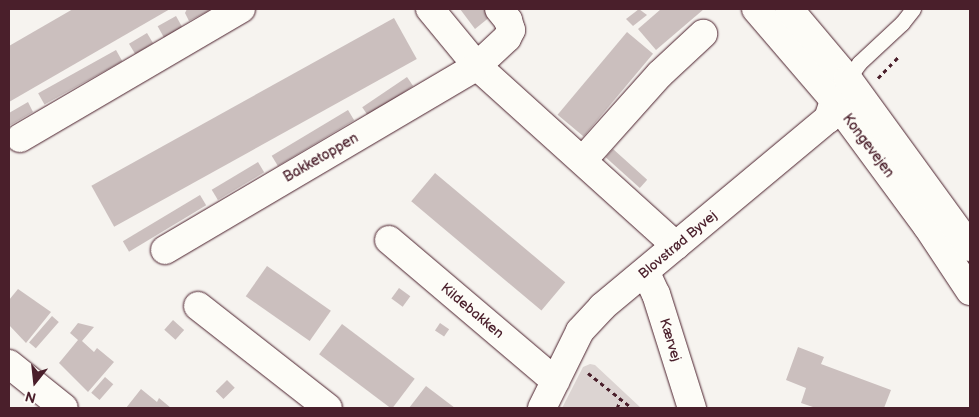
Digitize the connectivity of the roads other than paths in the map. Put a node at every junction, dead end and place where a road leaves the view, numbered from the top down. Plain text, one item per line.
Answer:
1 (240, 9) edge
2 (430, 9) edge
3 (499, 9) edge
4 (756, 9) edge
5 (789, 9) edge
6 (913, 9) edge
7 (703, 34) dead end
8 (477, 66) junction
9 (841, 90) junction
10 (20, 138) dead end
11 (583, 160) junction
12 (389, 240) dead end
13 (676, 246) junction
14 (970, 247) edge
15 (165, 250) dead end
16 (646, 273) junction
17 (970, 291) edge
18 (198, 306) dead end
19 (9, 364) edge
20 (555, 381) junction
21 (64, 408) edge
22 (328, 408) edge
23 (542, 408) edge
24 (692, 408) edge

1 - 10 street
2 - 8 street
3 - 8 street, Bakketoppen
4 - 9 street, Kongevejen
5 - 9 street, Kongevejen
6 - 9 lane
7 - 11 street
8 - 11 street
8 - 15 street, Bakketoppen
9 - 13 street, Blovstrød Byvej
9 - 14 street, Kongevejen
9 - 17 street, Kongevejen
11 - 13 street
12 - 20 street, Kildebakken
13 - 16 street, Blovstrød Byvej
16 - 20 street, Blovstrød Byvej
16 - 24 street, Kærvej
18 - 22 street
19 - 21 street
20 - 23 street, Blovstrød Byvej

